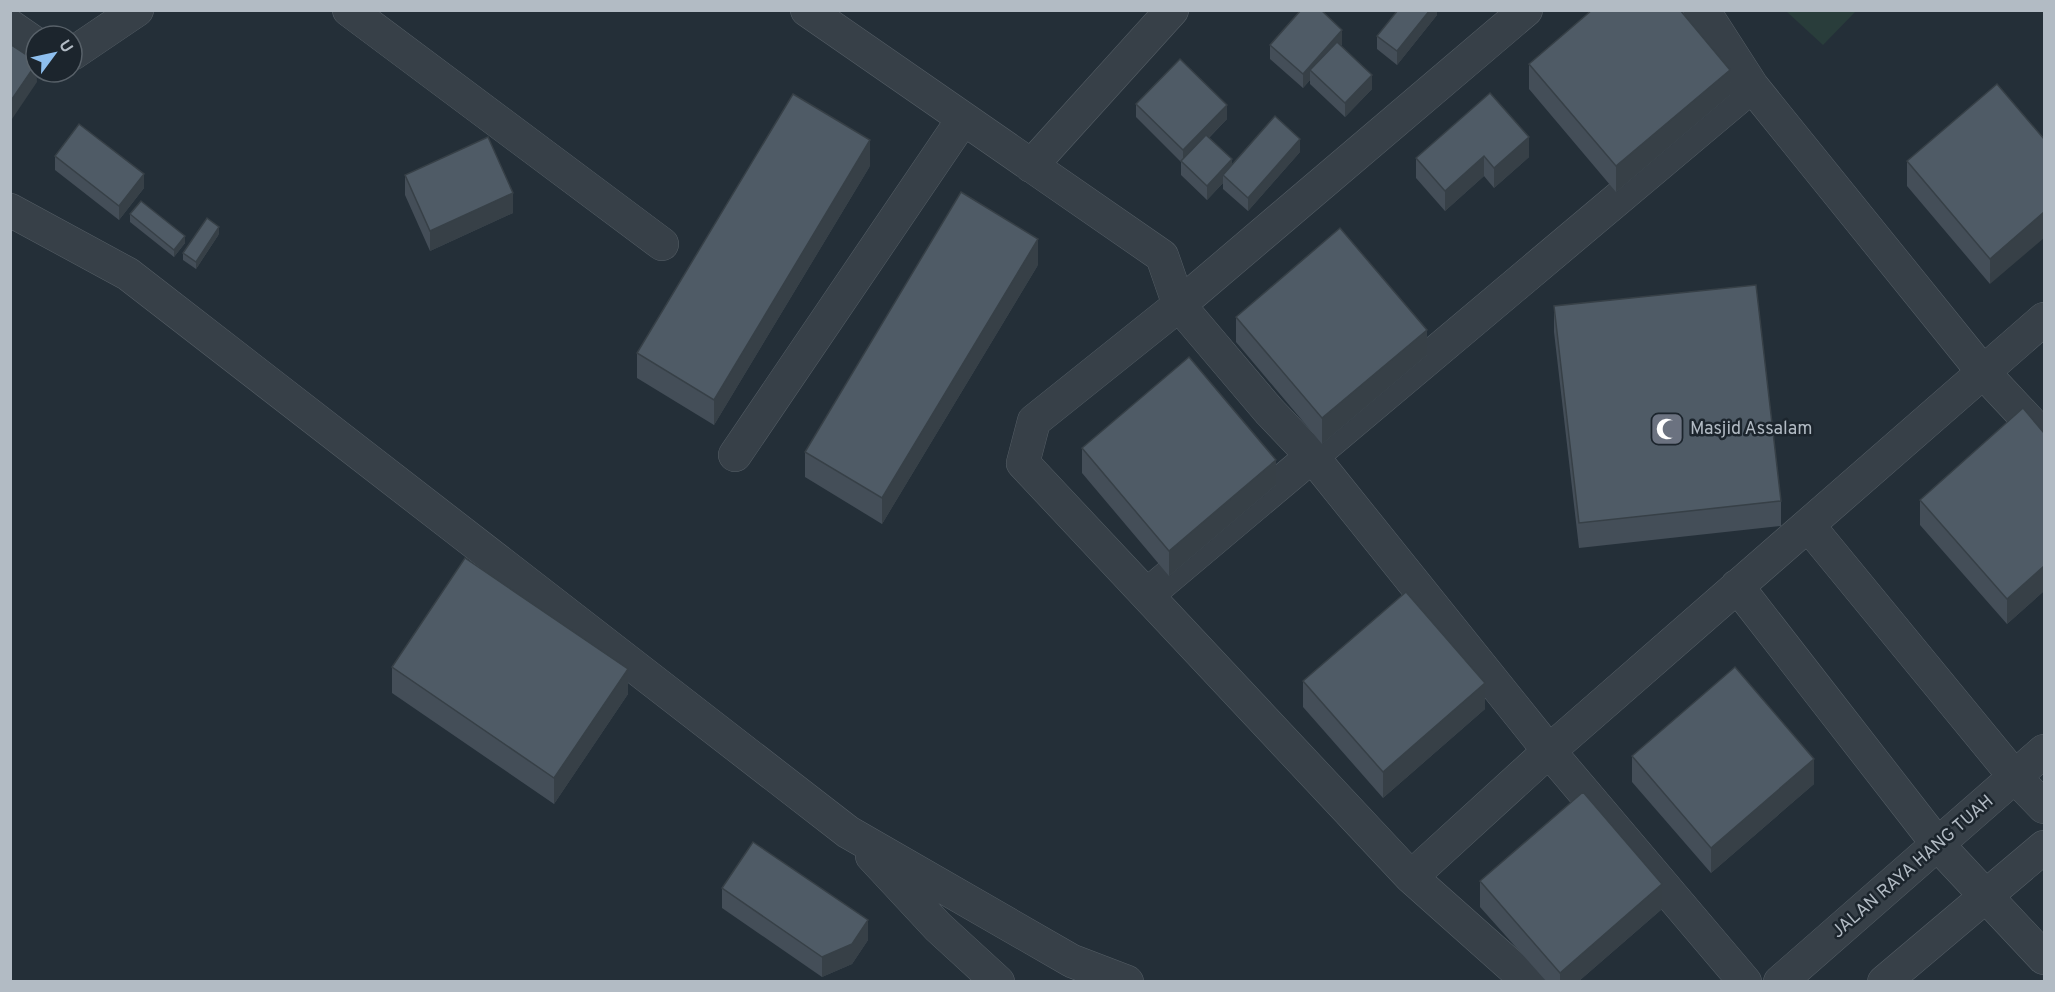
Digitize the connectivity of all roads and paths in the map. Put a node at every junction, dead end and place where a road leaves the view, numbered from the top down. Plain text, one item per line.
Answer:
1 (137, 10) edge
2 (348, 10) edge
3 (807, 10) edge
4 (1172, 10) edge
5 (1526, 10) edge
6 (1700, 10) edge
7 (10, 26) edge
8 (24, 36) edge
9 (84, 46) edge
10 (1752, 86) junction
11 (963, 119) junction
12 (1031, 166) junction
13 (10, 210) edge
14 (662, 244) dead end
15 (1179, 305) junction
16 (2044, 319) edge
17 (1983, 372) junction
18 (2044, 437) edge
19 (735, 455) dead end
20 (1312, 456) junction
21 (1808, 525) junction
22 (1737, 586) junction
23 (1147, 595) junction
24 (1549, 751) junction
25 (2044, 751) edge
26 (2015, 777) junction
27 (2044, 807) edge
28 (849, 832) junction
29 (1939, 846) junction
30 (2044, 847) edge
31 (1411, 877) junction
32 (1985, 896) junction
33 (2044, 958) edge
34 (999, 981) edge
35 (1127, 981) edge
36 (1529, 981) edge
37 (1745, 981) edge
38 (1780, 981) edge
39 (1884, 981) edge

1 - 9 street
2 - 14 street
3 - 11 street
4 - 12 street
5 - 15 street
6 - 10 street
7 - 8 street
10 - 17 street
10 - 20 street
11 - 12 street
11 - 19 street
12 - 15 street
13 - 28 street
15 - 20 street
15 - 23 street
16 - 17 street
17 - 18 street
17 - 21 street
20 - 23 street
20 - 24 street
21 - 22 street
21 - 26 street
22 - 24 street
22 - 29 street
23 - 31 street
24 - 31 street
24 - 37 street
25 - 26 street, JALAN RAYA HANG TUAH
26 - 27 street
26 - 29 street, JALAN RAYA HANG TUAH
28 - 34 street
28 - 35 street
29 - 32 street
29 - 38 street, JALAN RAYA HANG TUAH
30 - 32 street
31 - 36 street
32 - 33 street
32 - 39 street

